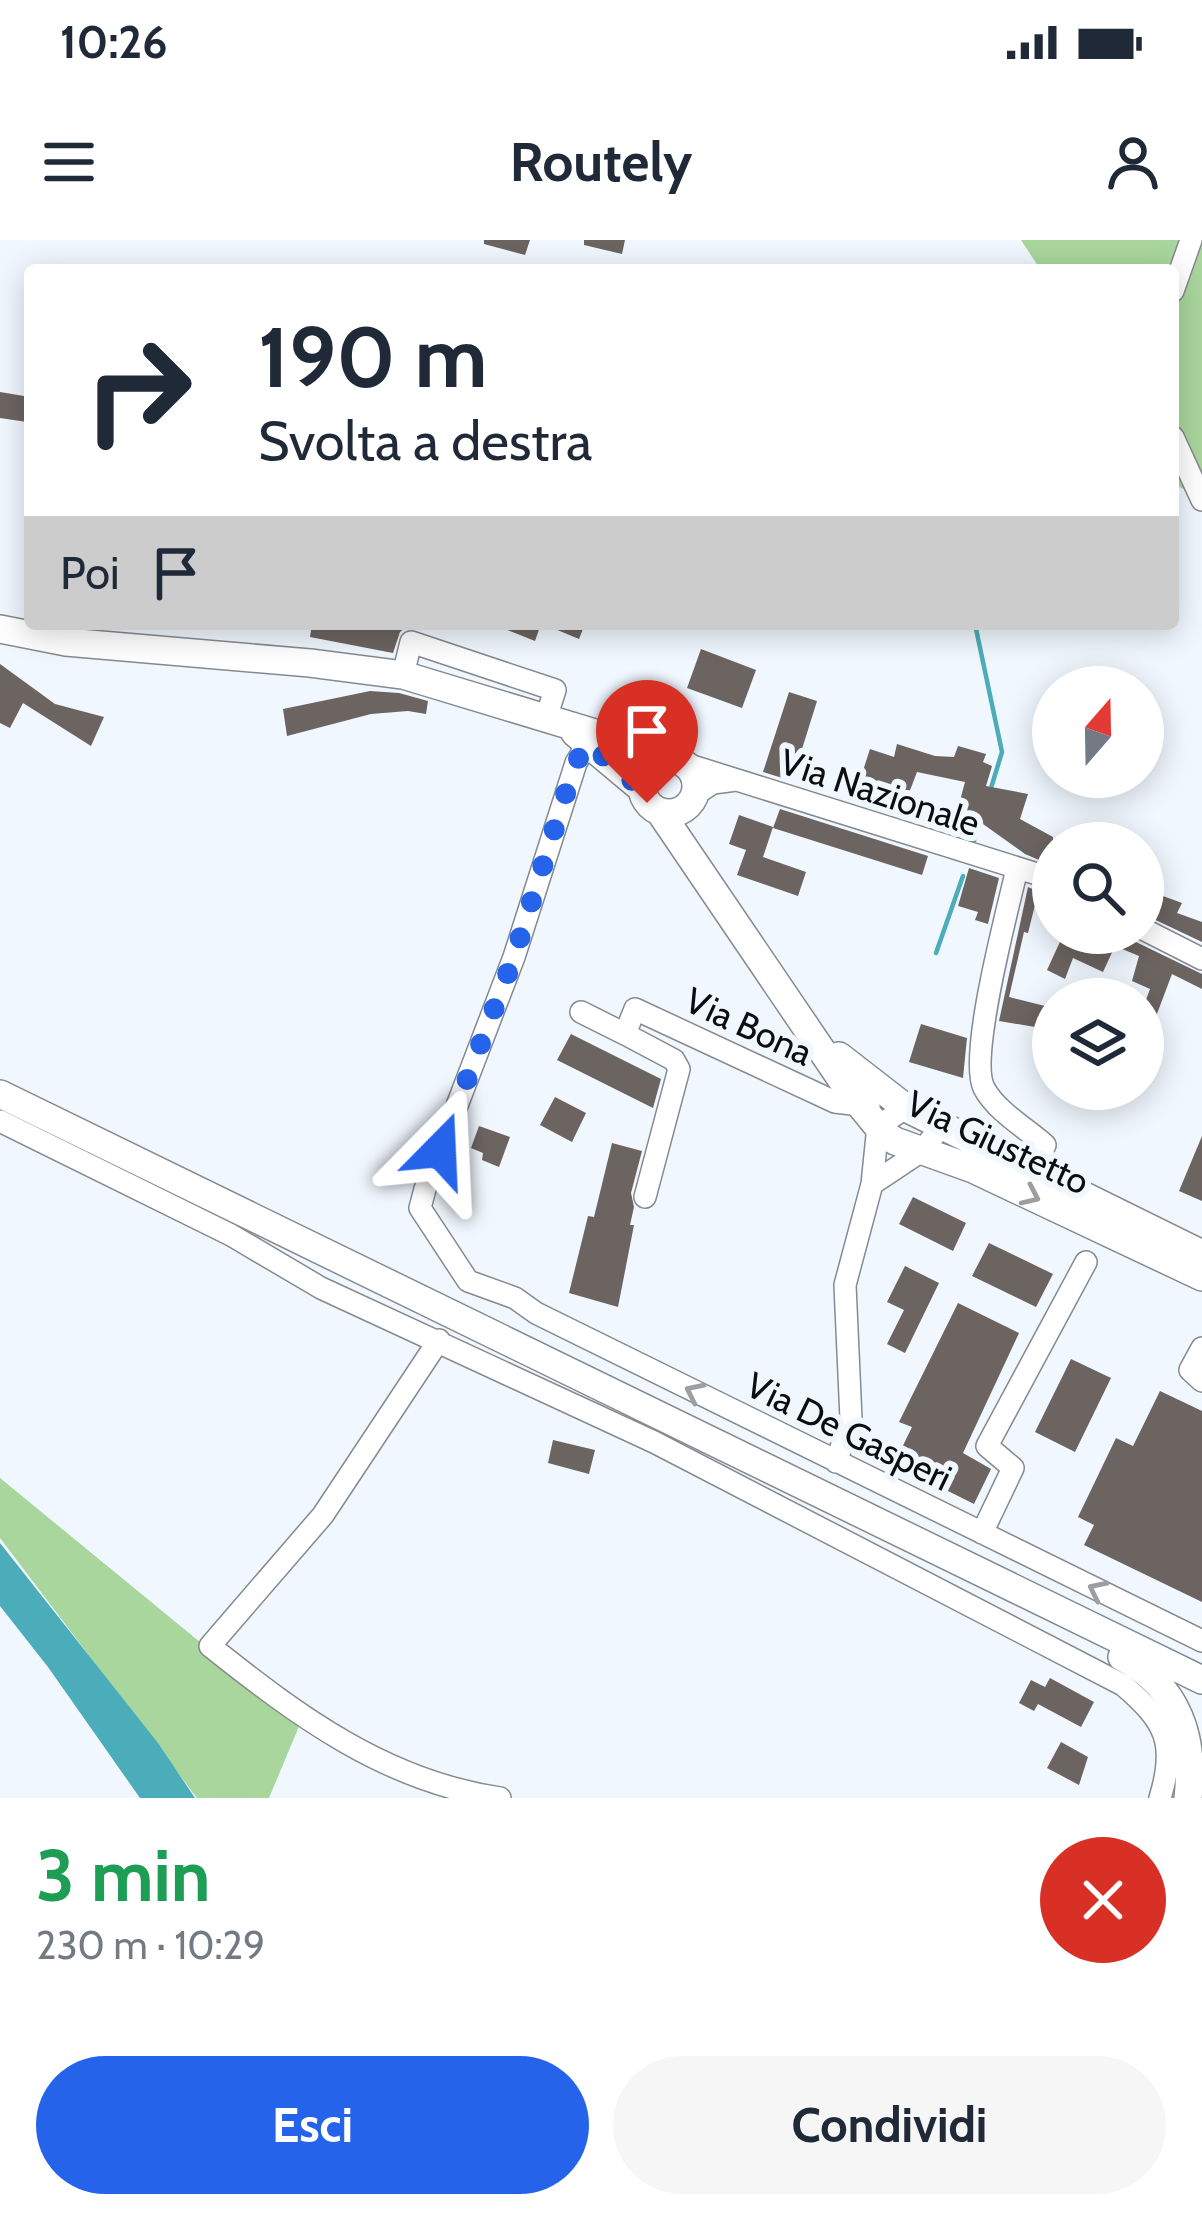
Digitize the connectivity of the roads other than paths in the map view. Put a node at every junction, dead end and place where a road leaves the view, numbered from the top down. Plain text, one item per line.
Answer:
1 (1191, 240) edge
2 (1179, 274) edge
3 (1179, 450) edge
4 (1202, 500) edge
5 (0, 629) edge
6 (143, 636) edge
7 (554, 721) junction
8 (588, 743) junction
9 (676, 761) junction
10 (736, 780) junction
11 (642, 789) junction
12 (693, 800) junction
13 (660, 812) junction
14 (697, 863) junction
15 (1017, 869) junction
16 (1032, 875) edge
17 (1164, 939) edge
18 (1202, 958) edge
19 (581, 1012) dead end
20 (806, 1023) junction
21 (625, 1034) junction
22 (828, 1058) junction
23 (802, 1087) junction
24 (0, 1094) edge
25 (906, 1108) junction
26 (858, 1112) junction
27 (0, 1121) edge
28 (941, 1126) junction
29 (923, 1150) junction
30 (874, 1156) junction
31 (1033, 1171) junction
32 (872, 1184) junction
33 (645, 1197) dead end
34 (1202, 1254) edge
35 (1086, 1262) dead end
36 (1202, 1277) edge
37 (439, 1340) junction
38 (1202, 1348) edge
39 (1202, 1382) edge
40 (836, 1462) junction
41 (982, 1533) junction
42 (926, 1546) junction
43 (1202, 1641) edge
44 (1202, 1680) edge
45 (1202, 1788) edge
46 (500, 1798) edge
47 (1160, 1798) edge
48 (1192, 1798) edge

1 - 2 street
3 - 4 street
5 - 6 main road
6 - 7 main road
7 - 8 main road
7 - 9 main road
8 - 11 main road
40 -> 8 street, Via De Gasperi
9 - 10 street, Via Nazionale
9 - 11 main road
9 - 12 main road
10 - 12 street
10 - 15 street, Via Nazionale
11 - 13 main road
12 - 13 main road
12 - 14 main road, Via Giustetto
13 - 14 main road, Via Giustetto
14 - 20 main road, Via Giustetto
15 - 16 street, Via Nazionale
15 - 31 street
17 - 18 street
19 - 21 street
20 - 22 main road, Via Giustetto
20 - 25 main road, Via Giustetto
21 - 23 street, Via Bona
21 - 33 street
22 - 23 street
22 - 26 main road, Via Giustetto
23 - 26 street, Via Bona
24 - 42 main road
25 - 26 street
25 - 28 main road, Via Giustetto
26 - 29 main road, Via Giustetto
26 - 30 street
26 - 30 street
27 - 37 street
28 - 29 street
28 - 31 main road, Via Giustetto
29 - 32 street
29 -> 36 main road, Via Giustetto
30 - 32 street
31 - 34 main road, Via Giustetto
32 - 40 street
35 - 41 street
37 - 46 street
37 - 47 street
38 - 39 street
40 - 41 street, Via De Gasperi
43 -> 41 street, Via De Gasperi
42 - 44 main road
42 - 48 main road
45 - 48 main road

